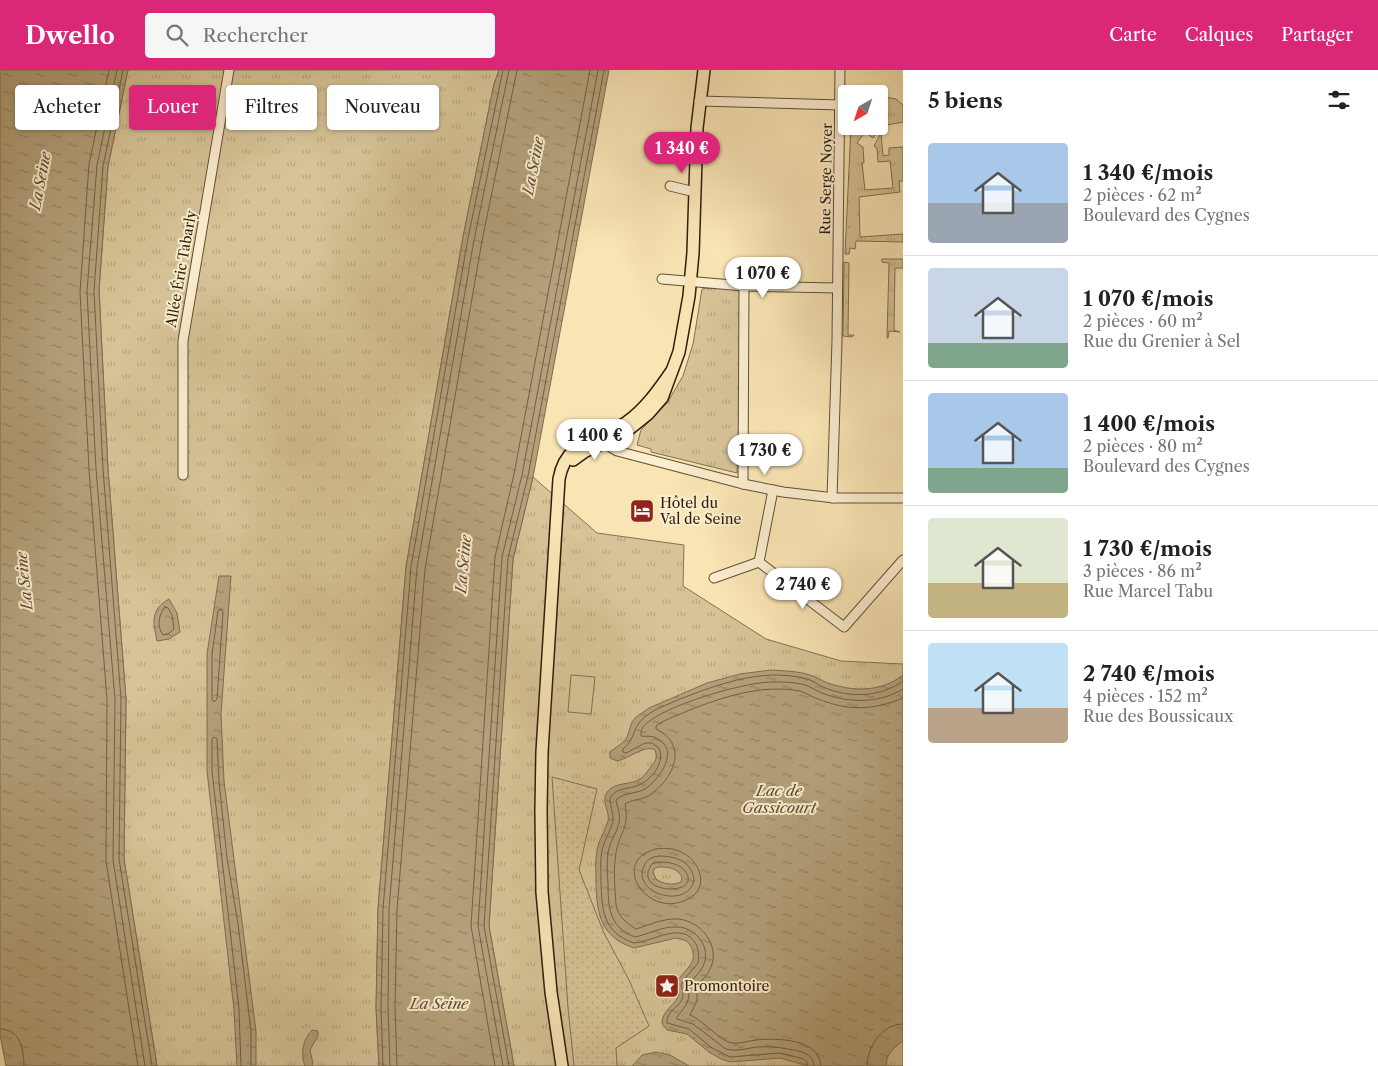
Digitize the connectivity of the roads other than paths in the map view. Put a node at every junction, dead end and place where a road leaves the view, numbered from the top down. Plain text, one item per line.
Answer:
1 (229, 70) edge
2 (704, 70) edge
3 (840, 70) edge
4 (840, 85) edge
5 (699, 101) junction
6 (838, 105) edge
7 (840, 135) edge
8 (670, 186) dead end
9 (695, 192) junction
10 (662, 279) dead end
11 (690, 283) junction
12 (744, 286) junction
13 (837, 288) junction
14 (671, 372) junction
15 (627, 431) junction
16 (608, 436) junction
17 (625, 452) junction
18 (183, 475) dead end
19 (743, 484) junction
20 (773, 490) junction
21 (832, 498) junction
22 (903, 498) edge
23 (903, 560) edge
24 (760, 562) junction
25 (714, 578) dead end
26 (562, 1066) edge

1 - 18 street, Allée Éric Tabarly
2 - 5 main road
3 - 4 street, Rue Serge Noyer
5 - 6 street
5 - 9 main road
7 - 13 street, Rue Serge Noyer
8 - 9 street
9 - 11 main road
10 - 11 street
11 - 12 street
11 - 14 main road
12 - 13 street
12 - 19 street
13 - 21 street, Rue Serge Noyer
14 - 15 main road
14 - 16 main road
15 - 16 main road
15 - 17 street
16 - 17 street
16 - 26 main road
17 - 19 street
19 - 20 street
20 - 21 street
20 - 24 street
21 - 22 street
23 - 24 street
24 - 25 street

